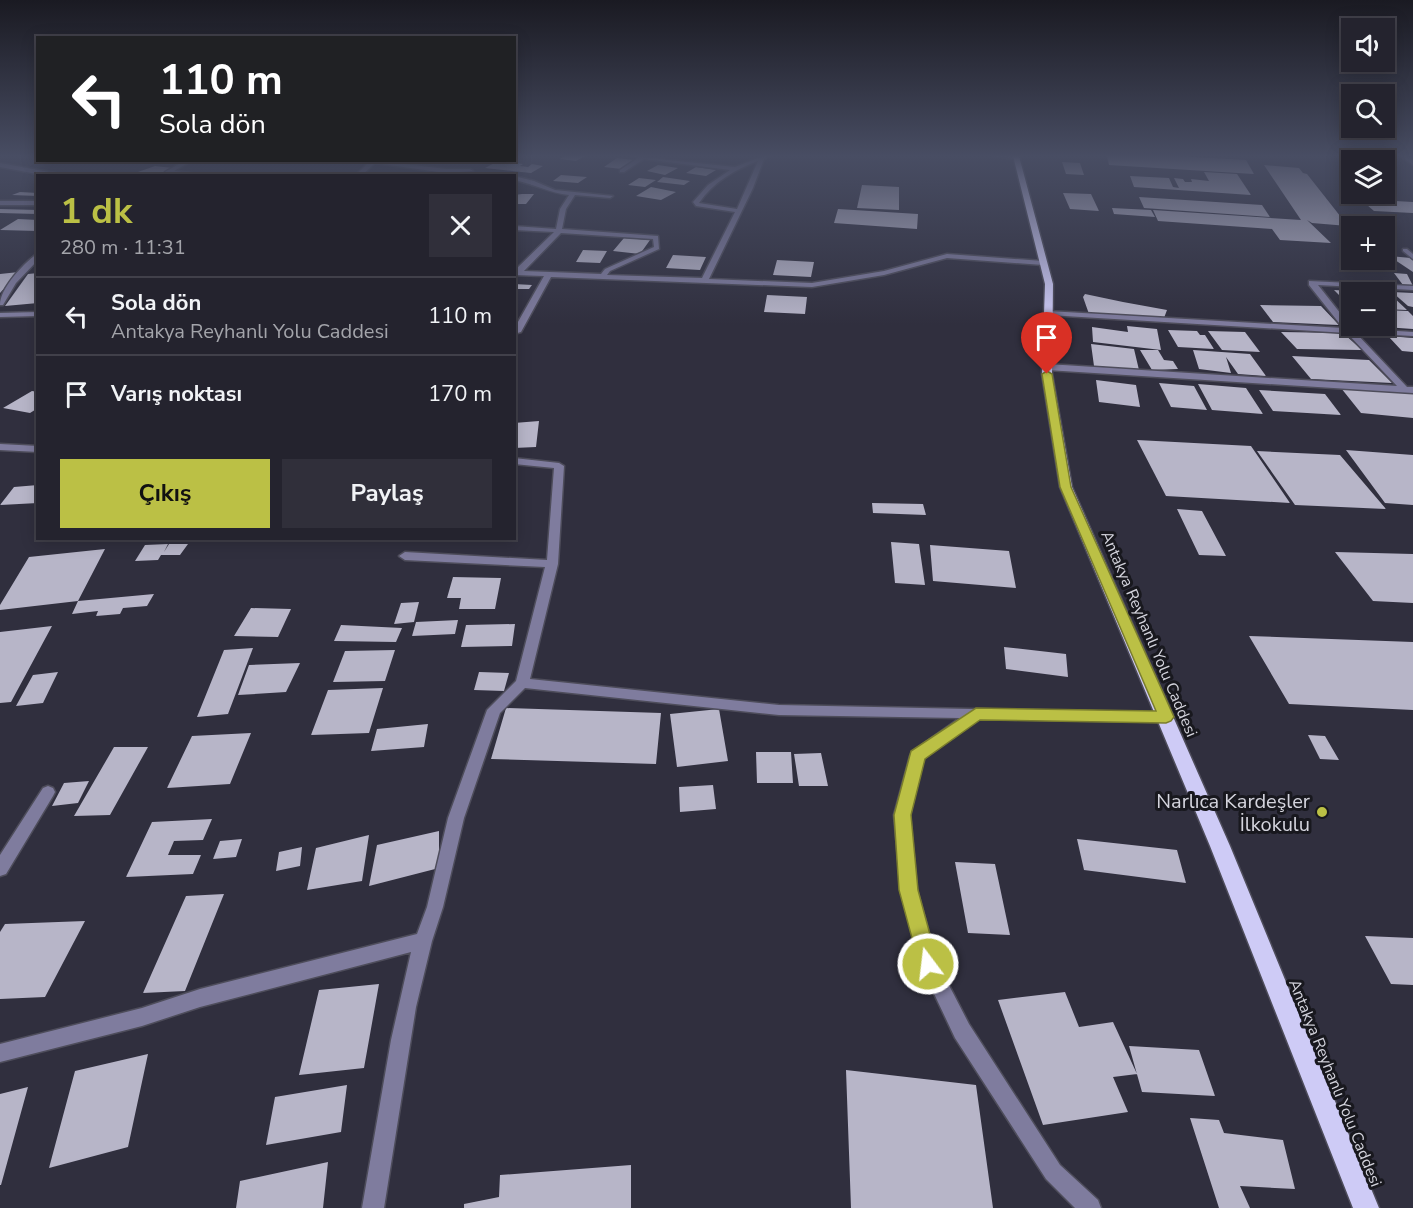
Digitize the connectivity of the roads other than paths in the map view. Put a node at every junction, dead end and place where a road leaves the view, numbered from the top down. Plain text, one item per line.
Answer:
1 (562, 212) edge
2 (738, 212) edge
3 (1030, 212) edge
4 (516, 228) edge
5 (559, 231) junction
6 (1413, 250) edge
7 (1413, 256) edge
8 (36, 257) edge
9 (1043, 263) junction
10 (516, 273) edge
11 (549, 274) junction
12 (603, 276) junction
13 (705, 280) junction
14 (1341, 284) edge
15 (1395, 287) edge
16 (1413, 288) edge
17 (0, 303) edge
18 (36, 314) edge
19 (1048, 314) junction
20 (0, 315) edge
21 (1341, 320) edge
22 (1341, 330) edge
23 (517, 332) dead end
24 (1395, 333) edge
25 (1413, 334) edge
26 (1355, 336) edge
27 (1047, 367) junction
28 (1409, 390) edge
29 (0, 447) edge
30 (36, 449) edge
31 (516, 461) edge
32 (405, 556) dead end
33 (552, 564) junction
34 (522, 682) junction
35 (976, 714) junction
36 (1166, 717) junction
37 (48, 792) dead end
38 (0, 869) edge
39 (423, 941) junction
40 (0, 1053) edge
41 (374, 1208) edge
42 (1090, 1208) edge
43 (1366, 1208) edge

1 - 5 street
2 - 13 street
3 - 9 main road, Antakya Reyhanlı Yolu Caddesi
4 - 5 street
5 - 10 street
5 - 12 street
6 - 7 street
8 - 17 street
9 - 13 street
9 - 19 main road, Antakya Reyhanlı Yolu Caddesi
10 - 11 street
11 - 12 street
11 - 23 street
12 - 13 street
14 - 21 street
15 - 16 street
18 - 20 street
19 - 22 street
19 - 27 main road, Antakya Reyhanlı Yolu Caddesi
24 - 25 street
26 - 28 street
27 - 28 street
27 - 36 main road, Antakya Reyhanlı Yolu Caddesi
29 - 30 street
31 - 33 street
32 - 33 street
33 - 34 street
34 - 35 street
34 - 39 street
35 - 36 street
35 - 42 street
36 - 43 main road, Antakya Reyhanlı Yolu Caddesi
37 - 38 street
39 - 40 street
39 - 41 street

